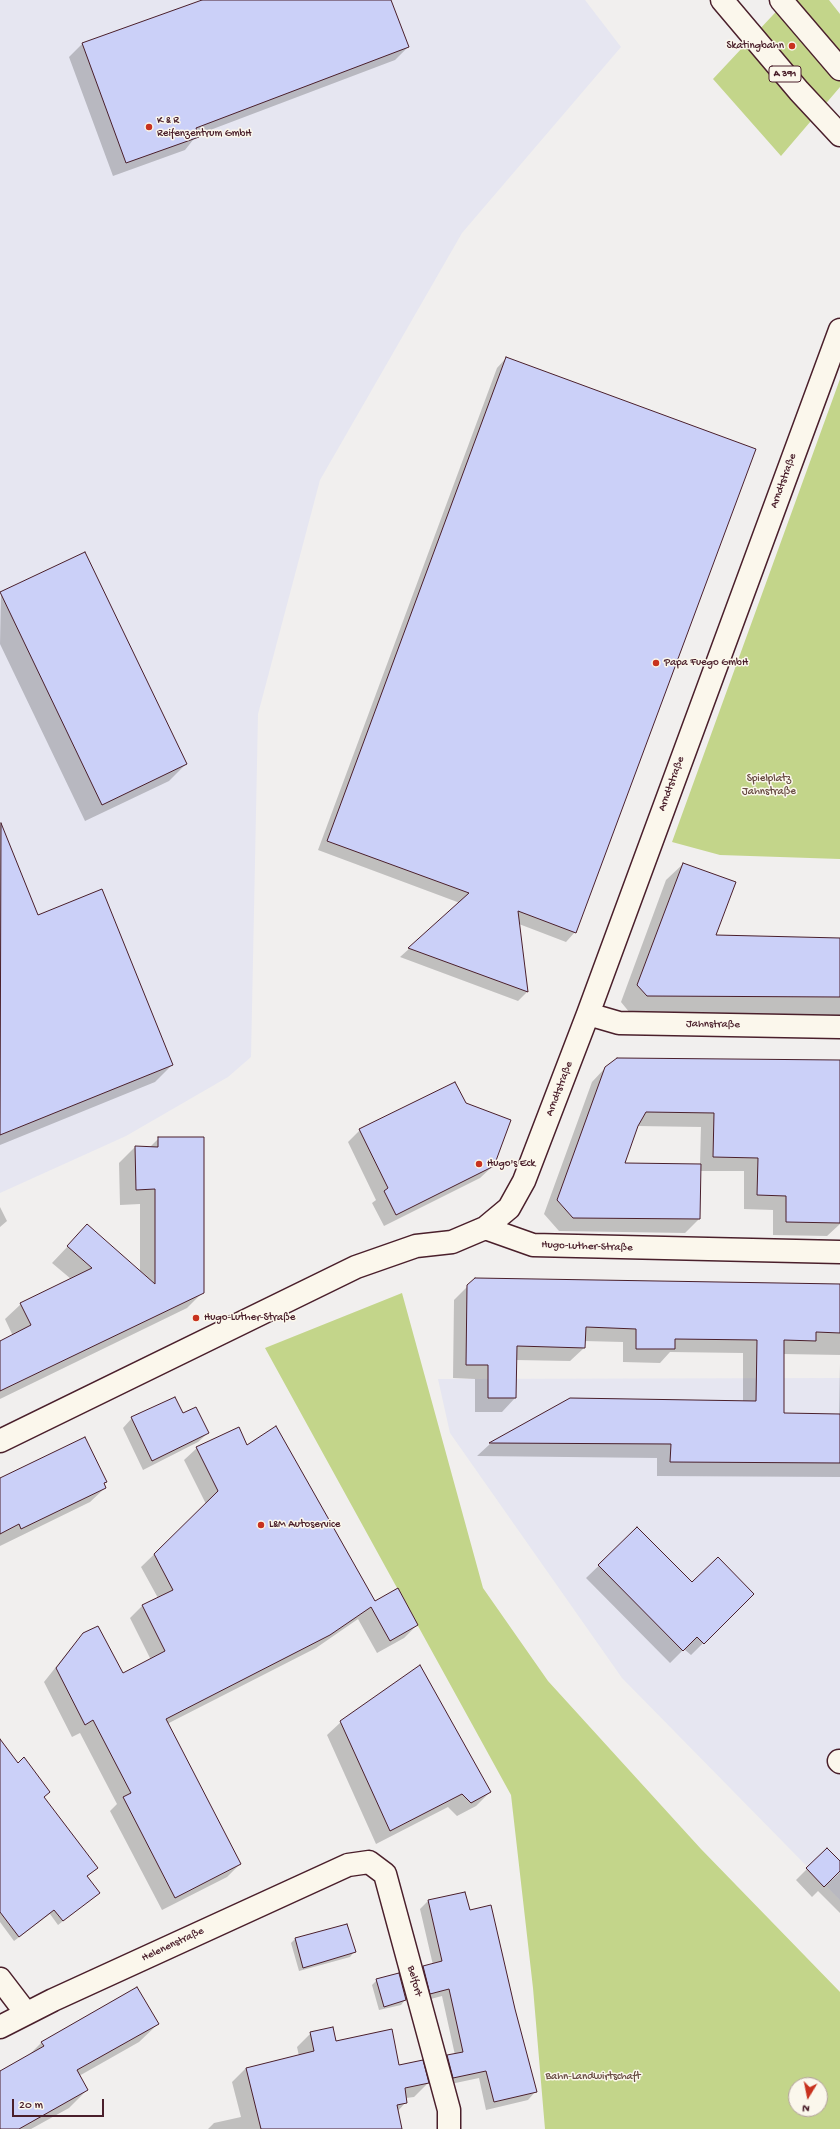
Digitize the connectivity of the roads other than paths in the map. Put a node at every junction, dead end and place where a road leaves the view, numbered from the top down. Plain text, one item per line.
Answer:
1 (781, 0) edge
2 (723, 4) edge
3 (840, 69) edge
4 (840, 135) edge
5 (840, 330) edge
6 (588, 1014) junction
7 (840, 1027) edge
8 (485, 1228) junction
9 (840, 1252) edge
10 (0, 1441) edge
11 (348, 1865) joint
12 (0, 1979) edge
13 (26, 2013) junction
14 (0, 2027) edge
15 (449, 2129) edge

1 - 3 main road
2 - 4 main road, A 391
5 - 6 main road, Arndtstraße
6 - 7 main road, Jahnstraße
6 - 8 main road, Arndtstraße
8 - 9 main road, Hugo-Luther-Straße
8 - 10 main road
11 - 13 main road, Helenenstraße
11 - 15 main road, Belfort
12 - 13 main road
13 - 14 main road, Helenenstraße

